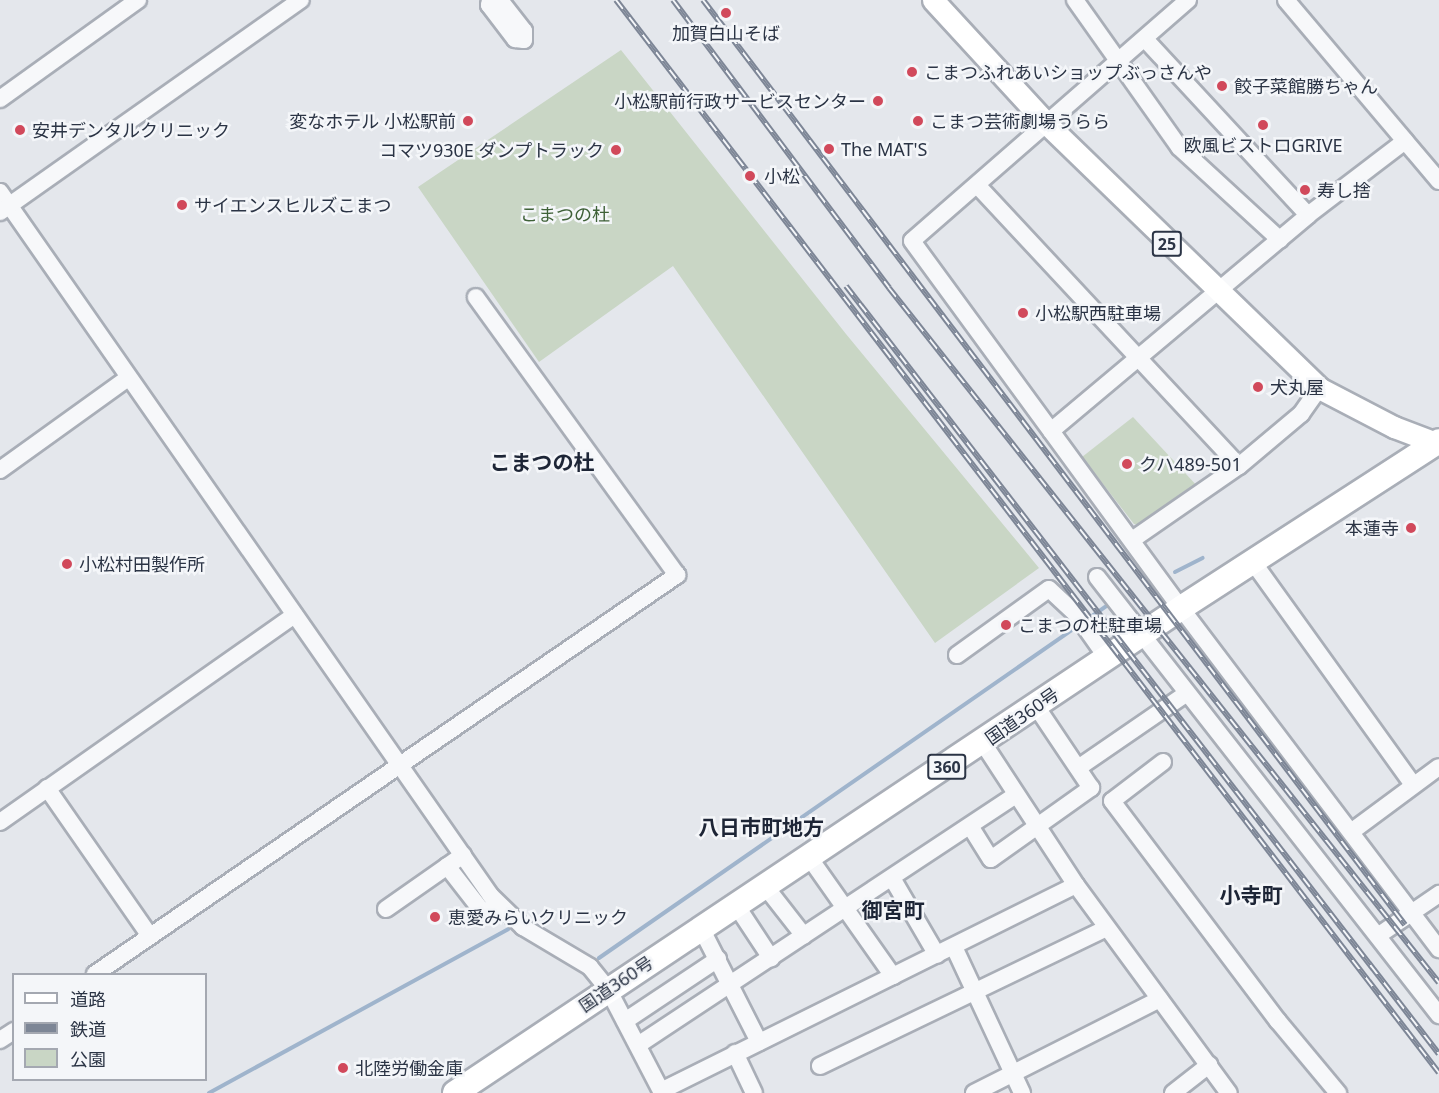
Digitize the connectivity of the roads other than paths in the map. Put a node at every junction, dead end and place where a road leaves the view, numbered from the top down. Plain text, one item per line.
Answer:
1 (138, 0) edge
2 (300, 0) edge
3 (490, 0) edge
4 (500, 0) edge
5 (933, 0) edge
6 (1075, 0) edge
7 (1188, 0) edge
8 (1286, 0) edge
9 (1145, 39) junction
10 (1116, 64) junction
11 (0, 99) edge
12 (1047, 124) junction
13 (1405, 141) junction
14 (1439, 181) edge
15 (977, 185) junction
16 (3, 203) edge
17 (1308, 215) junction
18 (1280, 240) junction
19 (1216, 292) junction
20 (476, 297) dead end
21 (1137, 360) junction
22 (128, 378) junction
23 (1319, 388) junction
24 (1051, 431) junction
25 (1438, 444) edge
26 (1, 466) edge
27 (1239, 466) junction
28 (1132, 540) junction
29 (1253, 562) junction
30 (1097, 577) dead end
31 (1181, 608) junction
32 (294, 615) junction
33 (1142, 634) junction
34 (957, 655) dead end
35 (1107, 658) junction
36 (1187, 693) junction
37 (1036, 706) junction
38 (983, 743) junction
39 (1163, 762) dead end
40 (398, 763) junction
41 (1439, 767) edge
42 (1078, 768) junction
43 (1413, 785) junction
44 (47, 788) junction
45 (1016, 795) junction
46 (0, 822) edge
47 (970, 826) junction
48 (1038, 828) junction
49 (1351, 832) junction
50 (463, 855) junction
51 (809, 857) junction
52 (447, 866) junction
53 (892, 878) junction
54 (1076, 885) junction
55 (765, 886) junction
56 (1439, 894) edge
57 (736, 905) junction
58 (502, 907) junction
59 (386, 909) dead end
60 (845, 910) junction
61 (1412, 912) junction
62 (701, 928) junction
63 (1107, 928) junction
64 (1379, 935) junction
65 (150, 936) junction
66 (804, 936) junction
67 (954, 946) junction
68 (1439, 949) edge
69 (937, 955) junction
70 (771, 958) junction
71 (718, 959) junction
72 (98, 973) edge
73 (893, 976) junction
74 (731, 984) junction
75 (608, 989) junction
76 (975, 990) junction
77 (1160, 999) junction
78 (1439, 1015) edge
79 (625, 1022) junction
80 (759, 1042) junction
81 (638, 1045) junction
82 (735, 1053) junction
83 (1209, 1065) junction
84 (820, 1066) dead end
85 (1013, 1074) junction
86 (455, 1093) edge
87 (754, 1093) edge
88 (974, 1093) edge
89 (1022, 1093) edge
90 (1173, 1093) edge
91 (1229, 1093) edge
92 (1338, 1093) edge

1 - 11 street
2 - 16 street
3 - 4 street
5 - 12 main road, 25
6 - 10 street
7 - 9 street
8 - 13 street
9 - 10 street
9 - 17 street
10 - 12 street
10 - 18 street
12 - 15 street
12 - 19 main road, 25
13 - 14 street
13 - 17 street
15 - 21 street
15 - 24 street
16 - 22 street
17 - 18 street
18 - 19 street
19 - 21 street
19 - 23 main road, 25
20 - 40 street
21 - 24 street
21 - 27 street
22 - 26 street
22 - 32 street
23 - 25 main road, 25
23 - 27 street
24 - 28 street
25 - 29 highway, 国道360号 / 360
27 - 28 street
28 - 31 street
29 - 31 highway, 国道360号 / 360
29 - 43 street
30 - 33 street
31 - 33 highway, 国道360号 / 360
31 - 49 street
32 - 40 street
32 - 44 street
33 - 35 highway, 国道360号 / 360
33 - 36 street
34 - 35 street
35 - 37 highway, 国道360号 / 360
36 - 42 street
36 - 64 street
37 - 38 highway, 国道360号 / 360
37 - 42 street
38 - 45 street
38 - 51 highway, 国道360号 / 360
39 - 92 street
40 - 50 street
40 - 65 street
41 - 43 street
42 - 48 street
43 - 49 street
44 - 46 street
44 - 65 street
45 - 47 street
45 - 48 street
47 - 48 street
47 - 53 street
48 - 54 street
49 - 61 street
50 - 52 street
50 - 58 street
51 - 55 highway, 国道360号 / 360
51 - 60 street
52 - 58 street
52 - 59 street
53 - 60 street
53 - 69 street
54 - 63 street
54 - 67 street
55 - 57 highway, 国道360号 / 360
55 - 66 street
56 - 61 street
57 - 62 highway, 国道360号 / 360
57 - 70 street
58 - 75 street
60 - 66 street
60 - 73 street
61 - 64 street
61 - 68 street
62 - 71 street
62 - 75 highway, 国道360号 / 360
63 - 76 street
63 - 77 street
64 - 78 street
65 - 72 street
66 - 70 street
67 - 69 street
67 - 76 street
69 - 73 street
70 - 74 street
71 - 74 street
71 - 79 street
73 - 80 street
74 - 80 street
74 - 81 street
75 - 79 street
75 - 86 highway, 国道360号 / 360
76 - 84 street
76 - 85 street
77 - 83 street
77 - 85 street
79 - 81 street
80 - 82 street
81 - 82 street
82 - 87 street
83 - 90 street
83 - 91 street
85 - 88 street
85 - 89 street

